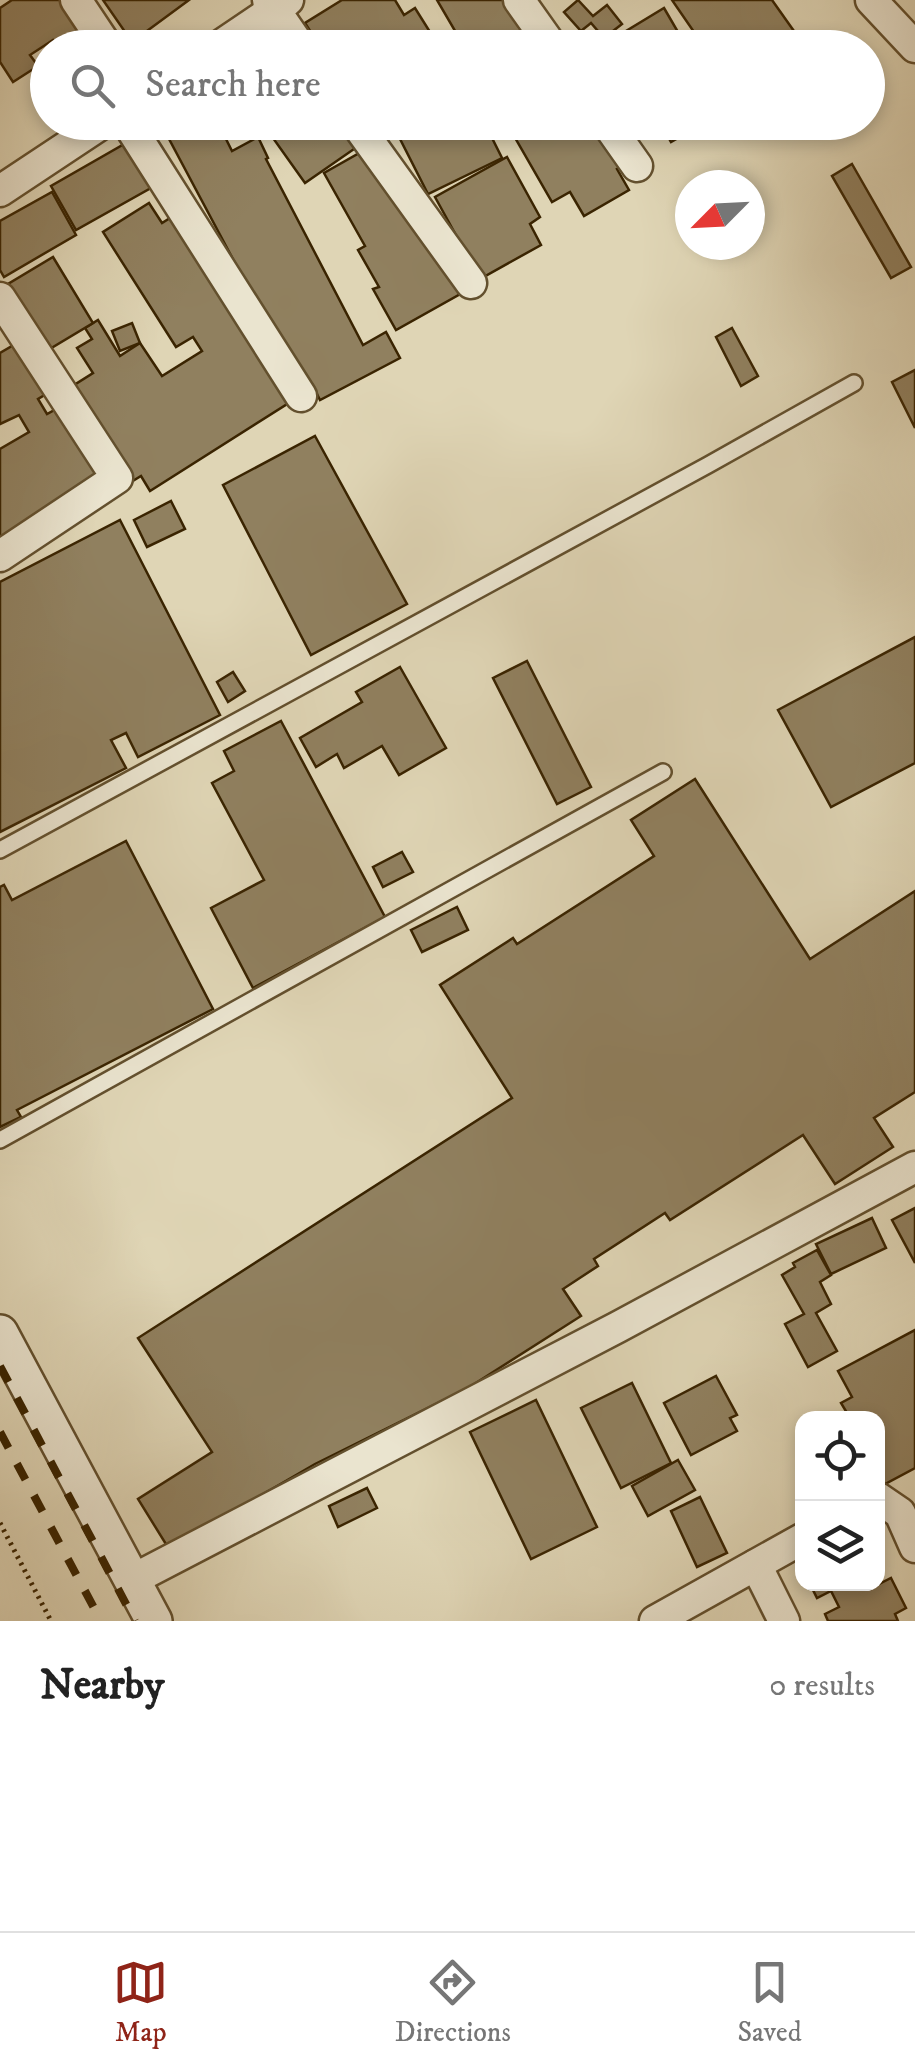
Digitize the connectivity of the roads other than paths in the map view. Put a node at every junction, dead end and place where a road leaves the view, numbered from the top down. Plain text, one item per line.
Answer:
1 (76, 0) edge
2 (519, 0) edge
3 (872, 0) edge
4 (277, 3) edge
5 (96, 30) edge
6 (241, 30) edge
7 (291, 30) edge
8 (540, 30) edge
9 (915, 47) edge
10 (77, 140) edge
11 (139, 140) edge
12 (368, 140) edge
13 (619, 140) edge
14 (637, 166) dead end
15 (0, 191) edge
16 (471, 283) dead end
17 (0, 298) edge
18 (854, 382) dead end
19 (301, 396) dead end
20 (0, 556) edge
21 (663, 772) dead end
22 (0, 850) edge
23 (0, 1140) edge
24 (915, 1167) edge
25 (0, 1334) edge
26 (882, 1501) edge
27 (795, 1544) edge
28 (915, 1547) edge
29 (756, 1565) junction
30 (132, 1580) junction
31 (154, 1621) edge
32 (655, 1621) edge
33 (784, 1621) edge

1 - 5 street
2 - 8 street
3 - 9 street
4 - 6 street
4 - 7 street
10 - 15 street
11 - 19 street
12 - 16 street
13 - 14 street
17 - 20 street
18 - 22 lane
21 - 23 lane
24 - 30 street
25 - 30 street
26 - 28 street
27 - 29 street
29 - 32 street
29 - 33 street
30 - 31 street

